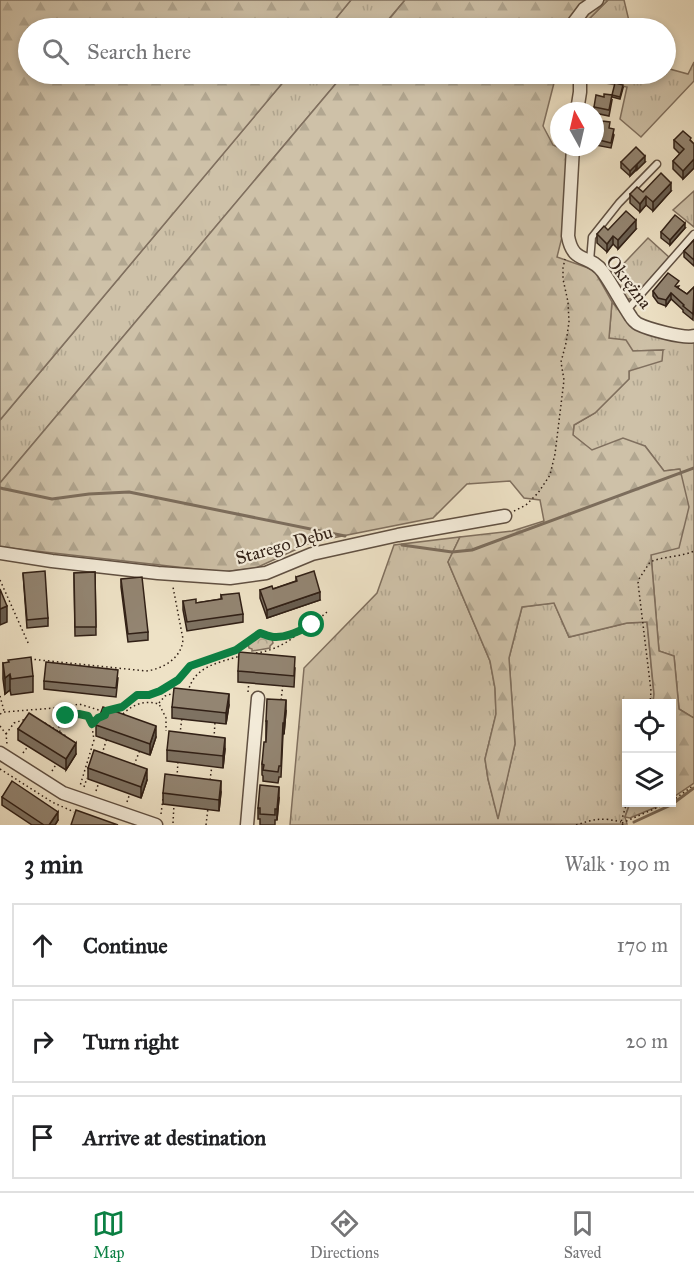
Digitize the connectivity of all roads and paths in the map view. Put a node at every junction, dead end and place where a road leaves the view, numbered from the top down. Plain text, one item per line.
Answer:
1 (597, 0) edge
2 (577, 18) edge
3 (580, 84) edge
4 (578, 102) edge
5 (572, 156) edge
6 (657, 164) dead end
7 (694, 234) edge
8 (570, 247) junction
9 (590, 262) junction
10 (627, 310) junction
11 (693, 336) edge
12 (505, 516) joint
13 (694, 551) edge
14 (0, 553) edge
15 (171, 574) junction
16 (0, 580) edge
17 (327, 612) dead end
18 (303, 629) junction
19 (29, 645) dead end
20 (245, 654) edge
21 (251, 654) edge
22 (29, 659) edge
23 (249, 681) edge
24 (283, 683) edge
25 (178, 692) edge
26 (194, 692) edge
27 (184, 693) edge
28 (188, 693) junction
29 (0, 696) edge
30 (253, 697) joint
31 (650, 699) edge
32 (281, 700) edge
33 (159, 704) junction
34 (106, 711) edge
35 (111, 711) edge
36 (4, 712) junction
37 (0, 714) edge
38 (105, 715) edge
39 (182, 717) edge
40 (28, 718) edge
41 (126, 718) edge
42 (215, 721) edge
43 (40, 722) edge
44 (92, 724) junction
45 (0, 726) edge
46 (166, 731) edge
47 (60, 732) junction
48 (6, 734) junction
49 (180, 734) edge
50 (68, 737) edge
51 (108, 738) edge
52 (214, 738) edge
53 (29, 744) edge
54 (140, 749) edge
55 (2, 751) edge
56 (102, 755) edge
57 (20, 758) dead end
58 (178, 760) edge
59 (58, 762) edge
60 (212, 764) edge
61 (134, 765) edge
62 (89, 773) edge
63 (48, 777) dead end
64 (177, 777) edge
65 (210, 780) edge
66 (99, 781) edge
67 (694, 785) edge
68 (78, 792) dead end
69 (131, 792) edge
70 (82, 794) dead end
71 (93, 798) dead end
72 (676, 798) edge
73 (163, 799) edge
74 (175, 803) edge
75 (208, 807) edge
76 (626, 807) edge
77 (659, 807) edge
78 (125, 809) dead end
79 (158, 823) edge
80 (172, 823) dead end
81 (622, 823) edge
82 (206, 825) edge
83 (247, 825) edge
84 (576, 825) edge

1 - 2 street
3 - 4 street
5 - 8 street
6 - 9 lane
7 - 10 lane
8 - 9 street, Okrężna
8 - 12 path
9 - 10 street, Okrężna
10 - 11 street, Okrężna
12 - 15 street, Starego Dębu
13 - 31 path
14 - 15 street, Starego Dębu
15 - 22 path
16 - 19 path
17 - 18 path
18 - 21 path
18 - 35 path
20 - 28 path
23 - 30 path
24 - 32 path
25 - 33 path
26 - 28 path
27 - 28 path
29 - 36 path
30 - 83 street
33 - 41 path
33 - 46 path
34 - 36 path
36 - 37 path
38 - 44 path
39 - 49 path
40 - 48 path
42 - 52 path
43 - 47 path
44 - 47 path
44 - 68 path
45 - 48 path
47 - 50 path
48 - 55 path
51 - 56 path
53 - 57 path
54 - 61 path
55 - 79 street
58 - 64 path
59 - 63 path
60 - 65 path
62 - 70 path
66 - 71 path
67 - 72 path
69 - 78 path
73 - 79 path
74 - 80 path
75 - 82 path
76 - 81 path
77 - 81 path
81 - 84 path

